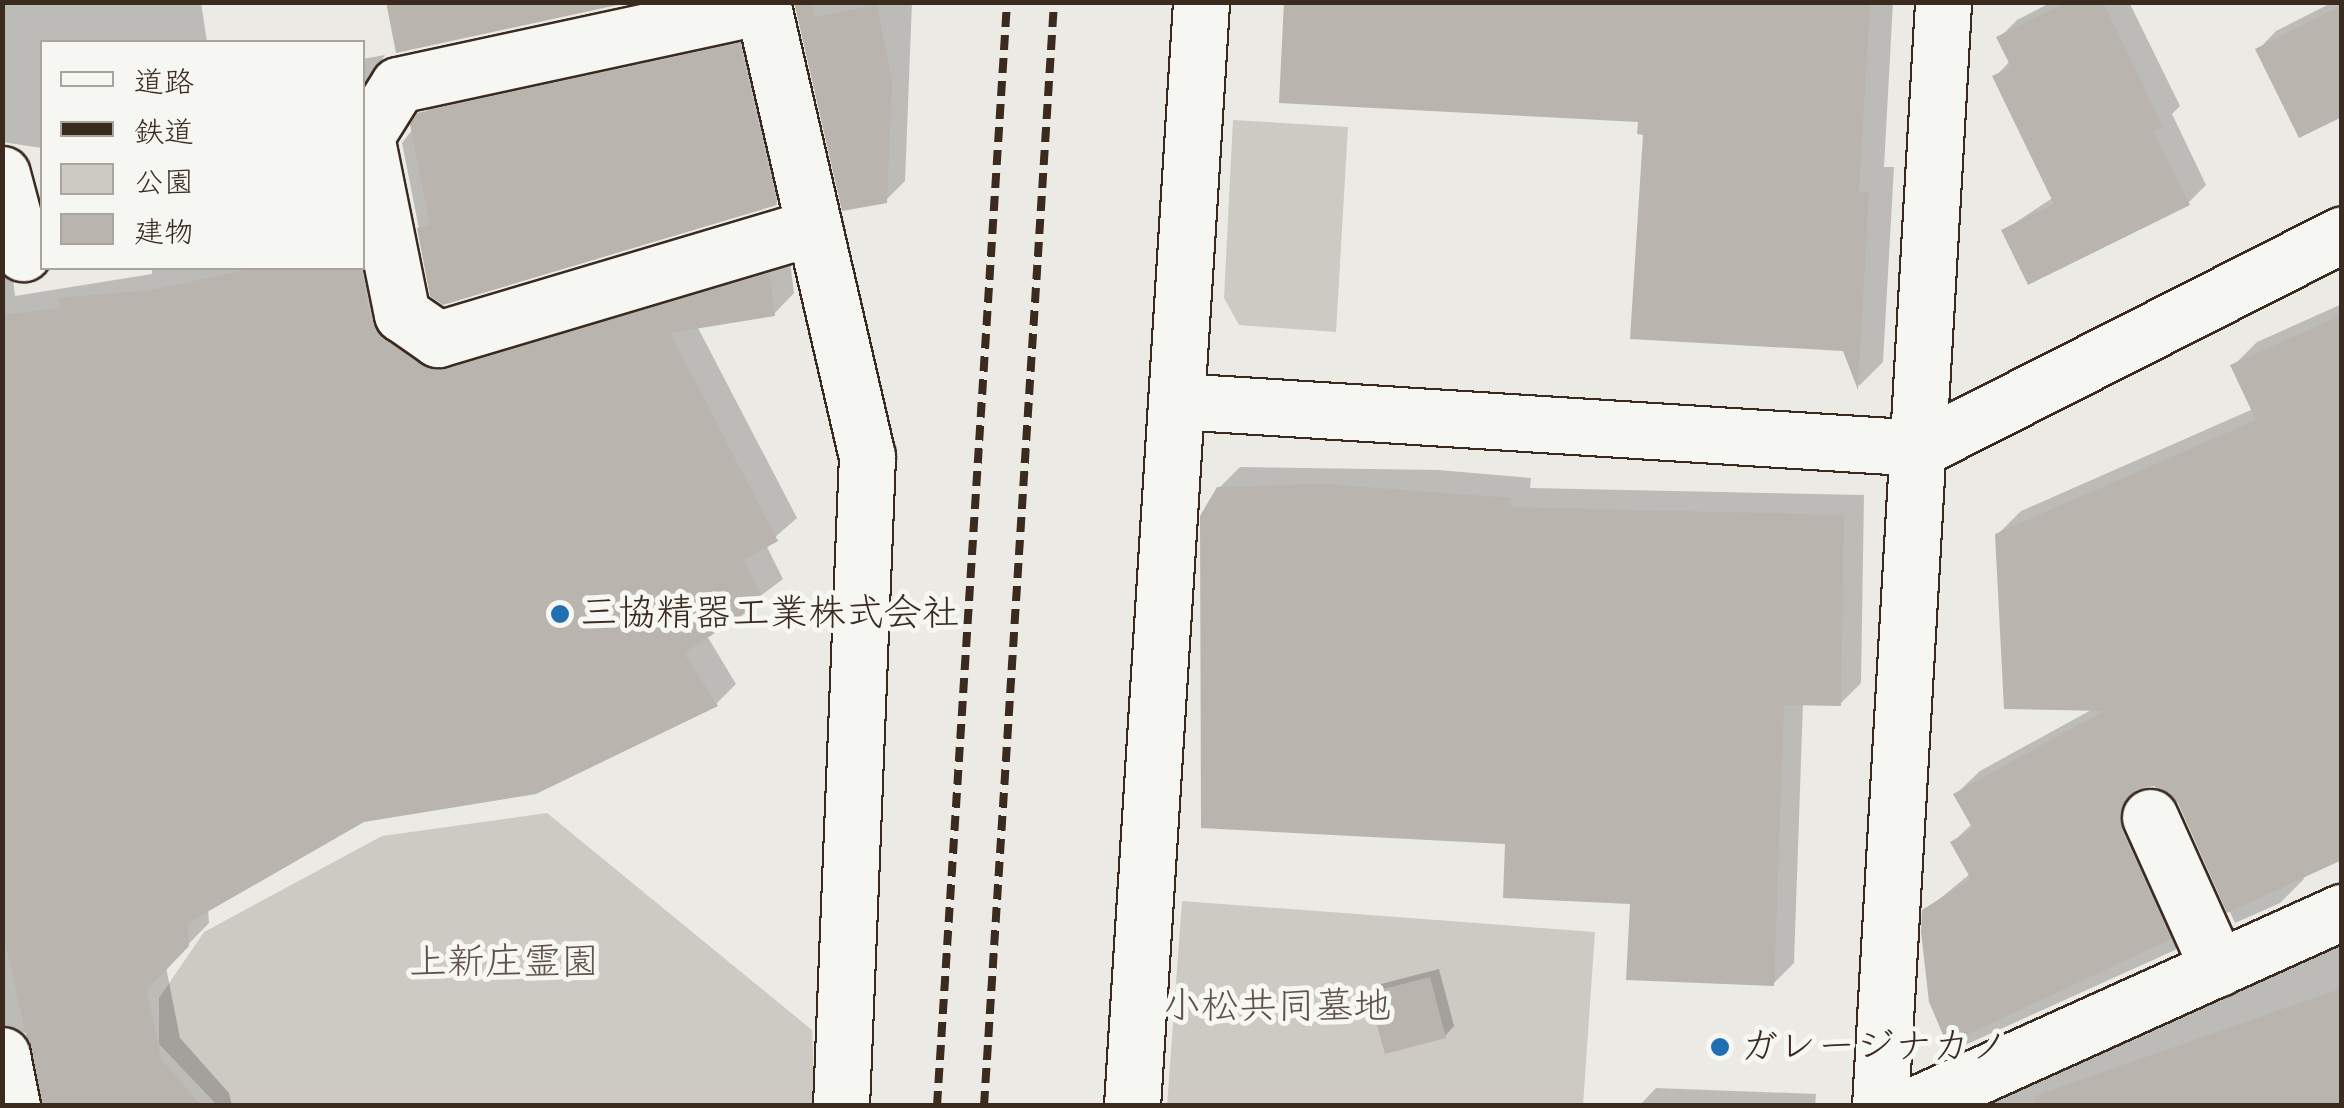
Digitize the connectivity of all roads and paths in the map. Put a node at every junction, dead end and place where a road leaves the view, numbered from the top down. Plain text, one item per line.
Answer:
1 (1201, 2) edge
2 (1943, 2) edge
3 (763, 4) edge
4 (4, 183) edge
5 (814, 227) junction
6 (2342, 234) edge
7 (23, 253) dead end
8 (1177, 402) junction
9 (1921, 448) junction
10 (2150, 817) dead end
11 (2342, 912) edge
12 (2218, 968) junction
13 (2, 1055) edge
14 (12, 1106) edge
15 (841, 1106) edge
16 (1132, 1106) edge
17 (1880, 1106) edge
18 (1912, 1106) edge

1 - 8 street
2 - 9 street
3 - 5 street
3 - 5 street
4 - 7 street
5 - 15 street
6 - 9 street
8 - 9 street
8 - 16 street
9 - 17 street
10 - 12 street
11 - 12 street
12 - 18 street
13 - 14 street

